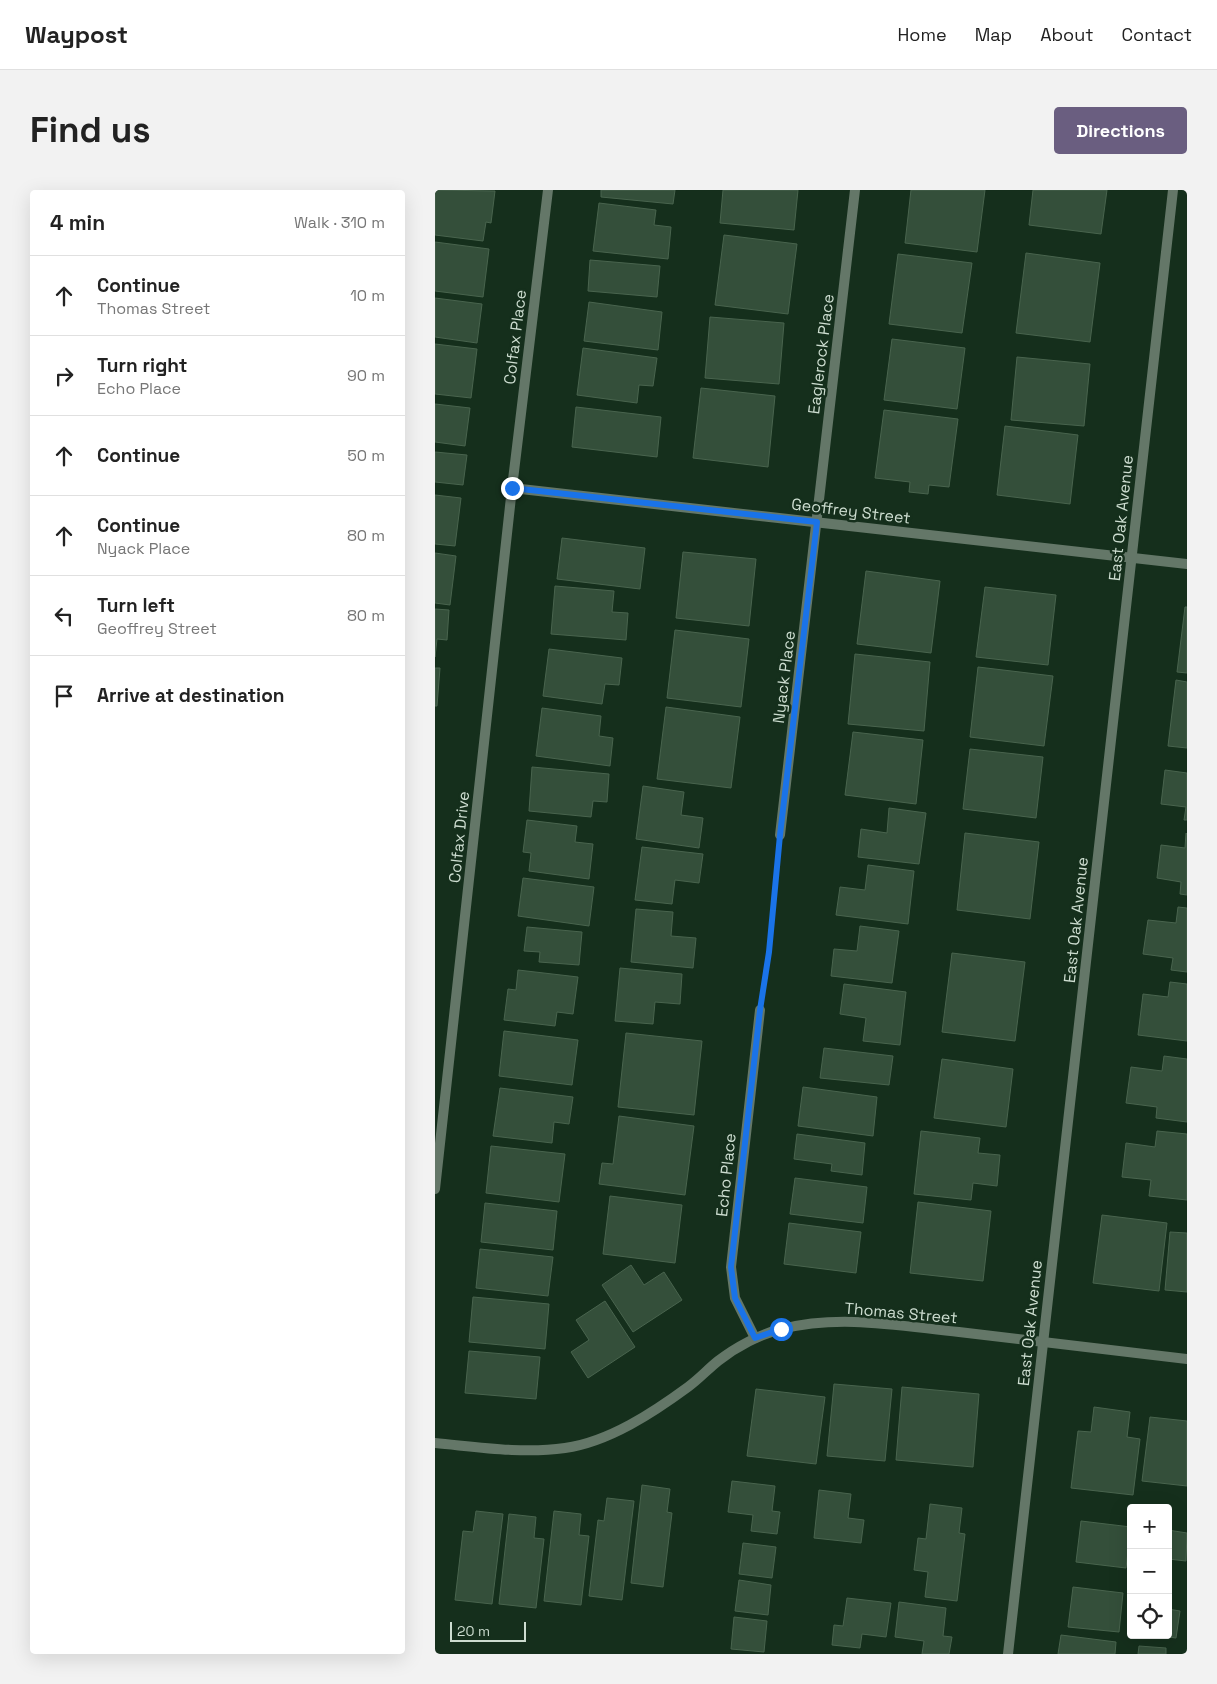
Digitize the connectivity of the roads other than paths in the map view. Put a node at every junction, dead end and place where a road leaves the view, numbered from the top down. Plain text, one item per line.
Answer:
1 (548, 190) edge
2 (855, 190) edge
3 (1173, 190) edge
4 (512, 488) junction
5 (817, 522) junction
6 (1132, 559) junction
7 (1187, 564) edge
8 (780, 835) road end
9 (760, 1010) road end
10 (435, 1189) edge
11 (755, 1338) junction
12 (1043, 1341) junction
13 (1187, 1359) edge
14 (435, 1442) edge
15 (1008, 1654) edge

1 - 4 street, Colfax Place
2 - 5 street, Eaglerock Place
3 - 6 street, East Oak Avenue
4 - 5 street, Geoffrey Street
4 - 10 street, Colfax Drive
5 - 6 street, Geoffrey Street
5 - 8 street, Nyack Place
6 - 7 street, Geoffrey Street
6 - 12 street, East Oak Avenue
9 - 11 street, Echo Place
11 - 12 street, Thomas Street
11 - 14 street, Thomas Street
12 - 13 street, Thomas Street
12 - 15 street, East Oak Avenue

